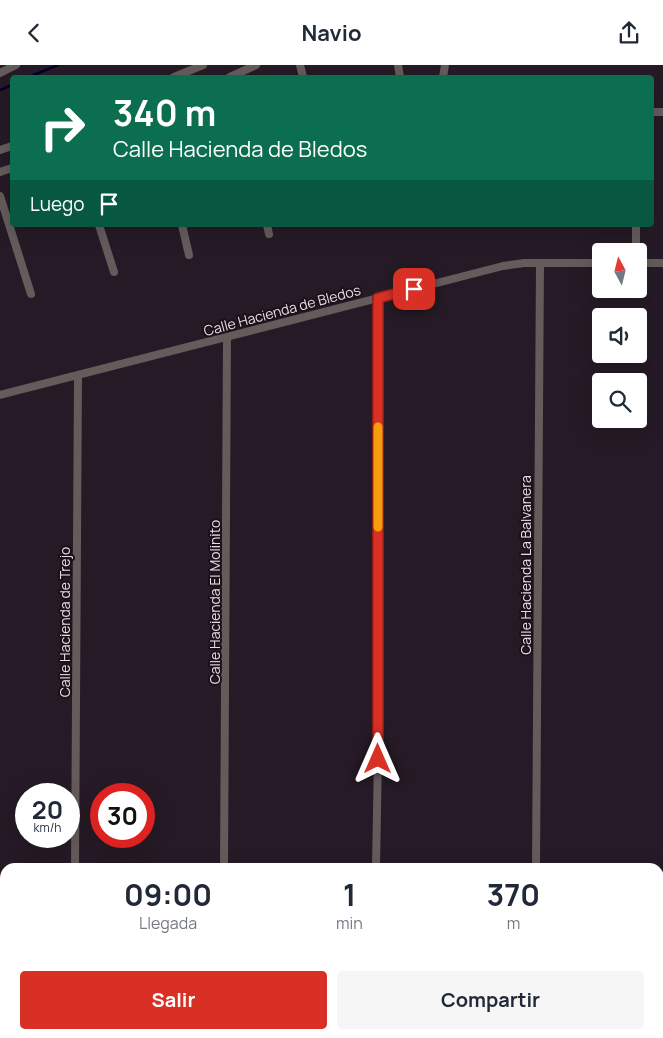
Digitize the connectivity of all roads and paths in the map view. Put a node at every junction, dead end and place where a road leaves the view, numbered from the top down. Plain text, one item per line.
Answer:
1 (16, 65) edge
2 (203, 65) edge
3 (256, 65) edge
4 (0, 73) edge
5 (179, 75) edge
6 (234, 75) edge
7 (0, 195) edge
8 (10, 227) edge
9 (10, 227) edge
10 (100, 227) edge
11 (182, 227) edge
12 (267, 227) edge
13 (636, 227) edge
14 (269, 234) dead end
15 (636, 243) edge
16 (189, 255) dead end
17 (540, 263) junction
18 (592, 263) edge
19 (648, 263) edge
20 (663, 263) edge
21 (114, 272) dead end
22 (31, 293) dead end
23 (378, 298) junction
24 (227, 337) junction
25 (78, 376) junction
26 (0, 395) edge
27 (76, 863) edge
28 (224, 863) edge
29 (376, 863) edge
30 (536, 863) edge

1 - 4 street
2 - 5 street
3 - 6 street
7 - 8 street
9 - 22 street
10 - 21 street
11 - 16 street
12 - 14 street
13 - 15 street
17 - 18 street, Calle Hacienda de Bledos
17 - 23 street, Calle Hacienda de Bledos
17 - 30 street, Calle Hacienda La Balvanera
19 - 20 street
23 - 24 street, Calle Hacienda de Bledos
23 - 29 street
24 - 25 street, Calle Hacienda de Bledos
24 - 28 street, Calle Hacienda El Molinito
25 - 26 street, Calle Hacienda de Bledos
25 - 27 street, Calle Hacienda de Trejo

